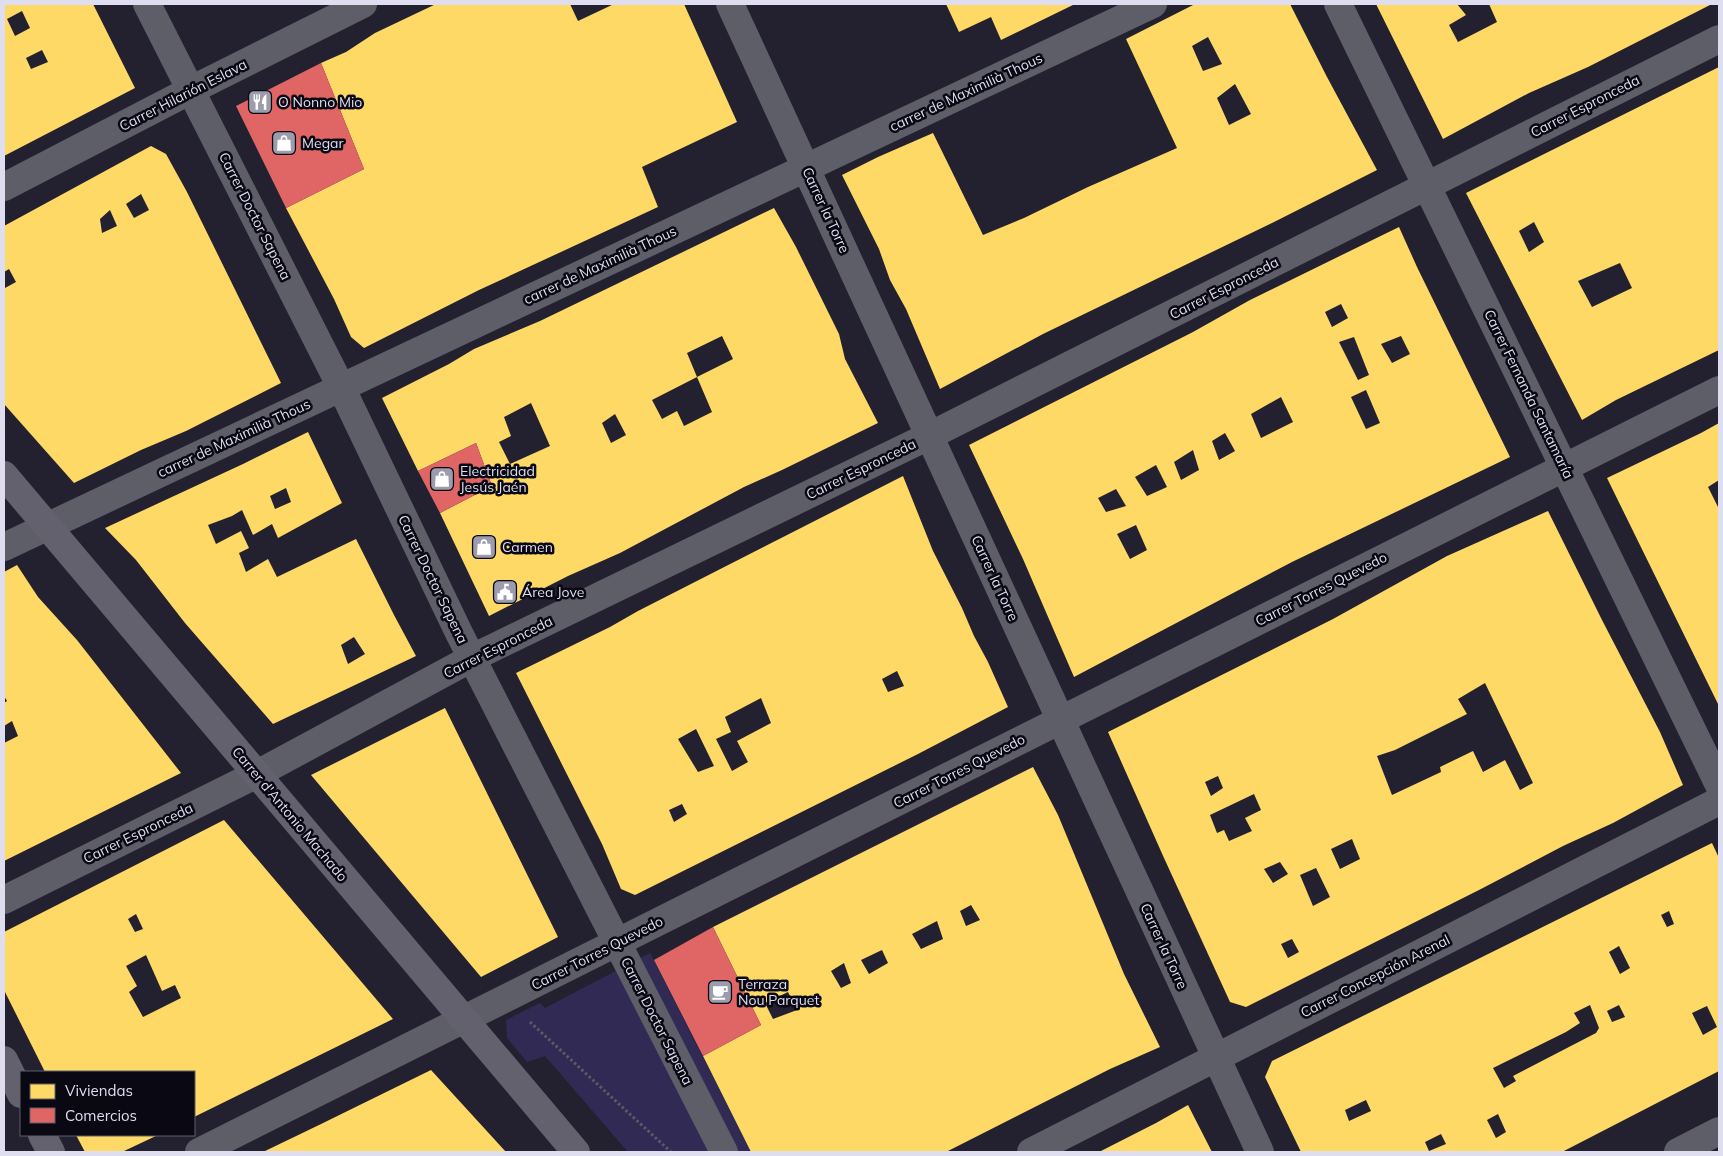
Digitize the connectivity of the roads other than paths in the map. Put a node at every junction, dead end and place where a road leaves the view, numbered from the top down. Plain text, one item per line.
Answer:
1 (147, 4) edge
2 (363, 4) edge
3 (730, 4) edge
4 (1153, 4) edge
5 (1338, 4) edge
6 (1719, 39) edge
7 (191, 90) junction
8 (807, 168) junction
9 (1427, 186) junction
10 (4, 187) edge
11 (341, 387) junction
12 (1719, 390) edge
13 (929, 436) junction
14 (1564, 467) junction
15 (4, 475) edge
16 (47, 526) junction
17 (4, 547) edge
18 (472, 658) junction
19 (1060, 720) junction
20 (257, 774) junction
21 (1719, 785) edge
22 (1719, 801) edge
23 (4, 900) edge
24 (616, 943) junction
25 (464, 1020) junction
26 (1216, 1057) junction
27 (4, 1060) edge
28 (20, 1092) edge
29 (1719, 1131) edge
30 (43, 1136) edge
31 (51, 1152) edge
32 (199, 1152) edge
33 (576, 1152) edge
34 (724, 1152) edge
35 (1031, 1152) edge
36 (1260, 1152) edge
37 (1678, 1152) edge

1 - 7 street, Carrer Doctor Sapena
2 - 7 street, Carrer Hilarión Eslava
3 - 8 street, Carrer la Torre
4 - 8 street, carrer de Maximilià Thous
5 - 9 street, Carrer Fernanda Santamaría
6 - 9 street, Carrer Espronceda
7 - 10 street, Carrer Hilarión Eslava
7 - 11 street, Carrer Doctor Sapena
8 - 11 street, carrer de Maximilià Thous
8 - 13 street, Carrer la Torre
9 - 13 street, Carrer Espronceda
9 - 14 street, Carrer Fernanda Santamaría
11 - 16 street, carrer de Maximilià Thous
11 - 18 street, Carrer Doctor Sapena
12 - 14 street, Carrer Torres Quevedo
13 - 18 street, Carrer Espronceda
13 - 19 street, Carrer la Torre
14 - 19 street, Carrer Torres Quevedo
14 - 21 street, Carrer Fernanda Santamaría
15 - 16 main road, Carrer d'Antonio Machado
16 - 17 street, carrer de Maximilià Thous
16 - 20 main road, Carrer d'Antonio Machado
18 - 20 street, Carrer Espronceda
18 - 24 street, Carrer Doctor Sapena
19 - 24 street, Carrer Torres Quevedo
19 - 26 street, Carrer la Torre
20 - 23 street, Carrer Espronceda
20 - 25 main road, Carrer d'Antonio Machado
22 - 26 street, Carrer Concepción Arenal
24 - 25 street, Carrer Torres Quevedo
24 - 34 street, Carrer Doctor Sapena
25 - 32 street, Carrer Torres Quevedo
25 - 33 main road, Carrer d'Antonio Machado
26 - 35 street, Carrer Concepción Arenal
26 - 36 street, Carrer la Torre
27 - 28 main road
29 - 37 street
30 - 31 main road

